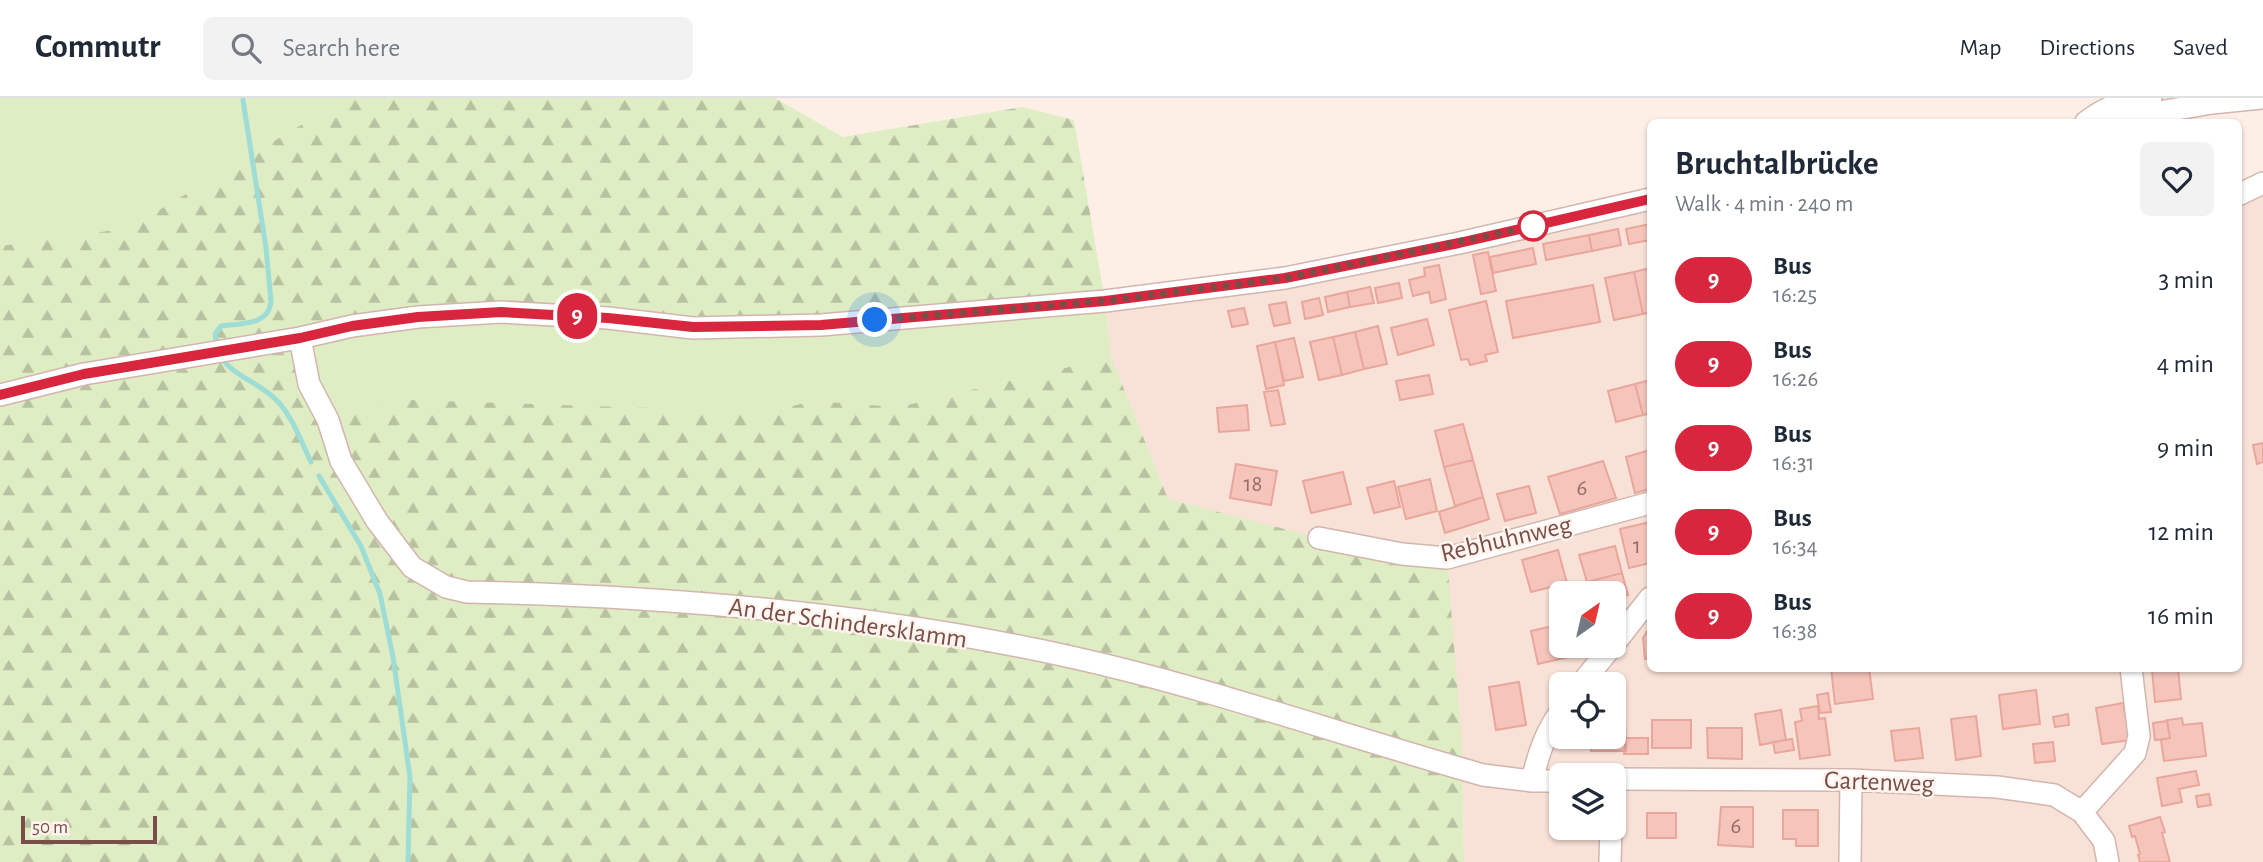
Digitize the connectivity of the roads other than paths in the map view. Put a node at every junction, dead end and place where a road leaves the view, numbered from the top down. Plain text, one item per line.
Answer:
1 (2151, 98) edge
2 (2261, 98) edge
3 (2202, 101) edge
4 (2091, 119) edge
5 (2116, 119) edge
6 (2263, 183) edge
7 (2242, 193) edge
8 (1647, 200) edge
9 (300, 338) junction
10 (0, 395) edge
11 (1647, 504) edge
12 (1319, 538) dead end
13 (1647, 602) edge
14 (1626, 628) edge
15 (1602, 658) edge
16 (1591, 672) edge
17 (2131, 672) edge
18 (1549, 728) edge
19 (1626, 779) edge
20 (1549, 780) edge
21 (1851, 780) junction
22 (1532, 781) junction
23 (2082, 813) junction
24 (1611, 840) edge
25 (1610, 862) edge
26 (1850, 862) edge
27 (2108, 862) edge

1 - 4 street
2 - 3 street
3 - 5 street
6 - 7 street
8 - 9 street
9 - 10 street
9 - 22 street, An der Schindersklamm
11 - 12 street, Rebhuhnweg
13 - 14 street
15 - 16 street
17 - 23 street
18 - 22 street
19 - 21 street, Gartenweg
20 - 22 street
21 - 23 street, Gartenweg
21 - 26 street
23 - 27 street, Gartenweg
24 - 25 street

